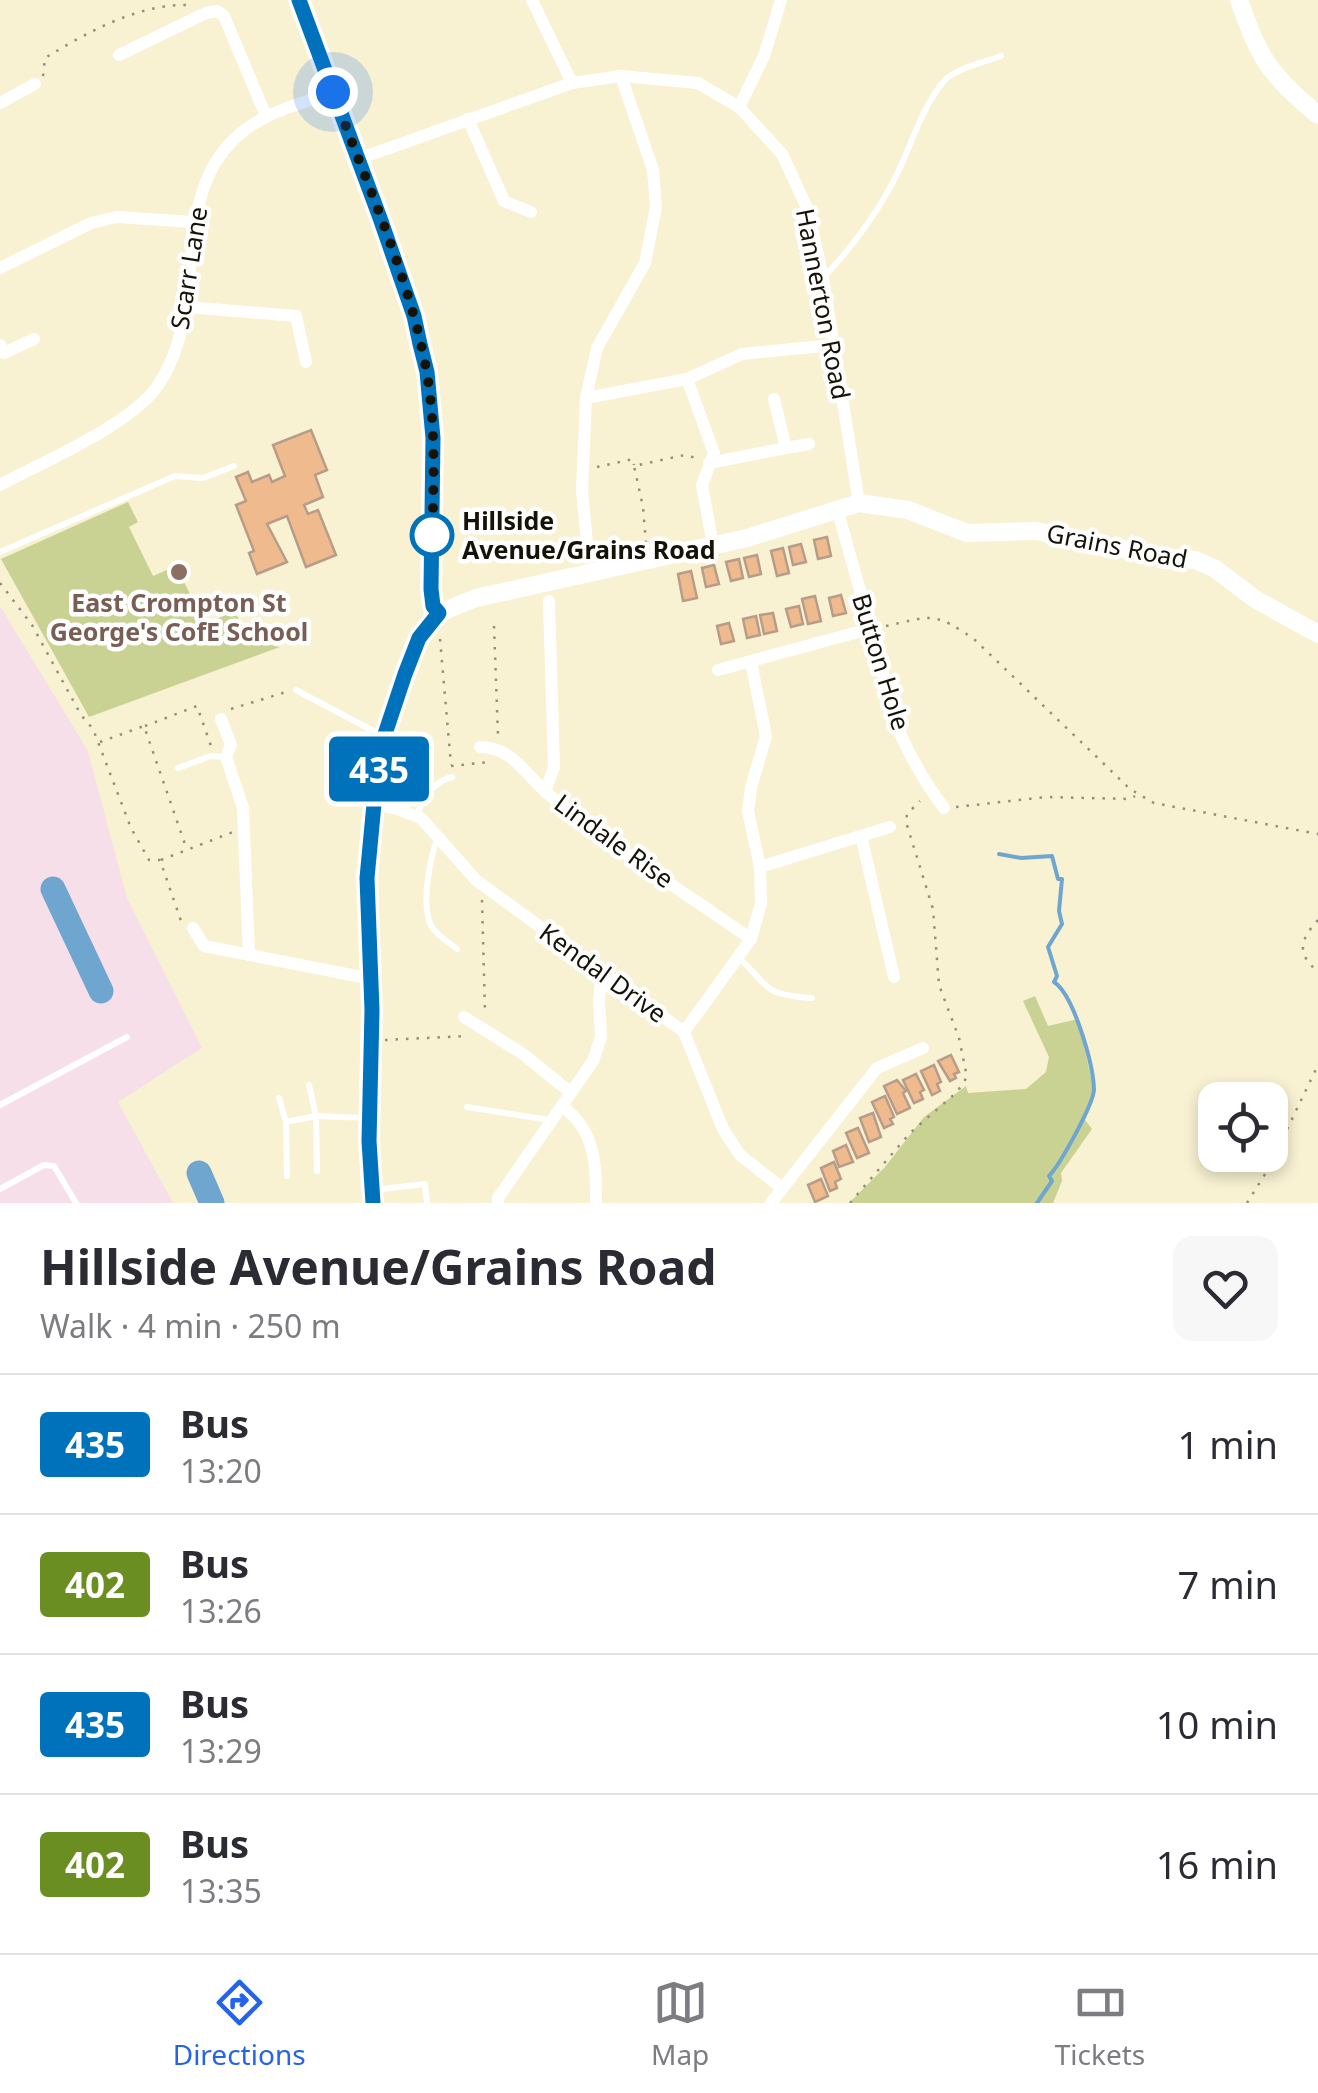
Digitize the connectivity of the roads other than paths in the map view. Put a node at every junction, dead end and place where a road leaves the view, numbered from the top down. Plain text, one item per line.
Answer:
1 (299, 0) edge
2 (532, 0) edge
3 (781, 0) edge
4 (1239, 0) edge
5 (218, 6) edge
6 (138, 46) junction
7 (119, 56) dead end
8 (1002, 56) dead end
9 (144, 60) dead end
10 (621, 76) junction
11 (572, 83) junction
12 (35, 84) road end
13 (333, 92) junction
14 (0, 104) edge
15 (738, 107) junction
16 (1318, 115) edge
17 (266, 116) junction
18 (468, 119) junction
19 (358, 159) junction
20 (531, 212) dead end
21 (193, 222) junction
22 (0, 268) edge
23 (823, 278) junction
24 (187, 308) junction
25 (34, 339) dead end
26 (0, 345) edge
27 (833, 345) junction
28 (306, 362) dead end
29 (686, 379) junction
30 (586, 398) junction
31 (774, 399) dead end
32 (809, 444) dead end
33 (786, 448) junction
34 (709, 463) junction
35 (234, 466) dead end
36 (0, 485) edge
37 (859, 503) junction
38 (837, 508) junction
39 (711, 534) dead end
40 (0, 552) edge
41 (588, 553) dead end
42 (549, 602) dead end
43 (435, 617) junction
44 (869, 629) junction
45 (1318, 634) edge
46 (750, 662) junction
47 (718, 670) dead end
48 (296, 690) road end
49 (220, 716) road end
50 (384, 740) junction
51 (355, 742) dead end
52 (480, 747) dead end
53 (226, 757) junction
54 (178, 768) dead end
55 (452, 777) road end
56 (545, 792) junction
57 (374, 804) junction
58 (944, 808) road end
59 (415, 816) junction
60 (890, 826) dead end
61 (438, 836) junction
62 (861, 836) junction
63 (760, 868) junction
64 (193, 928) road end
65 (751, 939) junction
66 (457, 949) dead end
67 (250, 955) junction
68 (738, 957) junction
69 (602, 974) junction
70 (894, 978) dead end
71 (372, 979) junction
72 (812, 998) dead end
73 (464, 1017) dead end
74 (684, 1032) junction
75 (127, 1038) dead end
76 (923, 1048) dead end
77 (309, 1085) dead end
78 (570, 1092) junction
79 (279, 1098) dead end
80 (0, 1106) edge
81 (562, 1106) junction
82 (467, 1107) dead end
83 (316, 1116) junction
84 (370, 1118) junction
85 (551, 1120) junction
86 (286, 1122) junction
87 (317, 1171) dead end
88 (286, 1176) dead end
89 (782, 1188) junction
90 (0, 1189) edge
91 (372, 1196) edge
92 (76, 1203) edge
93 (427, 1203) edge
94 (498, 1203) edge
95 (596, 1203) edge
96 (771, 1203) edge

1 - 13 street
2 - 11 street
3 - 15 street
4 - 16 street
5 - 6 street
5 - 17 street
6 - 7 street
6 - 9 street
8 - 23 lane
10 - 11 street, Hannerton Road
10 - 15 street, Hannerton Road
10 - 30 street
11 - 18 street, Hannerton Road
12 - 14 street
13 - 17 street, Scarr Lane
13 - 19 street
15 - 23 street, Hannerton Road
17 - 21 street, Scarr Lane
18 - 19 street, Hannerton Road
18 - 20 street
19 - 43 street
21 - 22 street
21 - 24 street, Scarr Lane
23 - 27 street, Hannerton Road
24 - 28 street
24 - 36 street, Scarr Lane
25 - 26 street
27 - 29 street
27 - 37 street, Hannerton Road
29 - 30 street
29 - 34 street
30 - 41 street
31 - 33 street
32 - 33 street
33 - 34 street
34 - 39 street
35 - 40 lane
37 - 38 street, Grains Road
37 - 45 street, Grains Road
38 - 43 street, Grains Road
38 - 44 street, Button Hole
42 - 56 street
43 - 50 street
44 - 46 street
44 - 58 street, Button Hole
46 - 47 street
46 - 63 street
48 - 50 lane
49 - 53 street
50 - 51 lane
50 - 57 street
52 - 56 street, Lindale Rise
53 - 54 lane
53 - 67 street
55 - 59 lane
56 - 65 street, Lindale Rise
57 - 59 street, Kendal Drive
57 - 71 street
59 - 61 street, Kendal Drive
60 - 62 street
61 - 66 lane
61 - 69 street, Kendal Drive
62 - 63 street
62 - 70 street
63 - 65 street
64 - 67 street
65 - 68 street
67 - 71 street
68 - 72 lane
68 - 74 street
69 - 74 street, Kendal Drive
69 - 78 street
71 - 84 street
73 - 78 street
74 - 89 street, Kendal Drive
75 - 80 lane
76 - 89 street
77 - 83 lane
78 - 81 street
79 - 86 lane
81 - 85 street
81 - 95 street
82 - 85 lane
83 - 84 lane
83 - 86 lane
83 - 87 lane
84 - 91 street
85 - 94 street
86 - 88 lane
89 - 96 street
90 - 92 lane
91 - 93 lane

